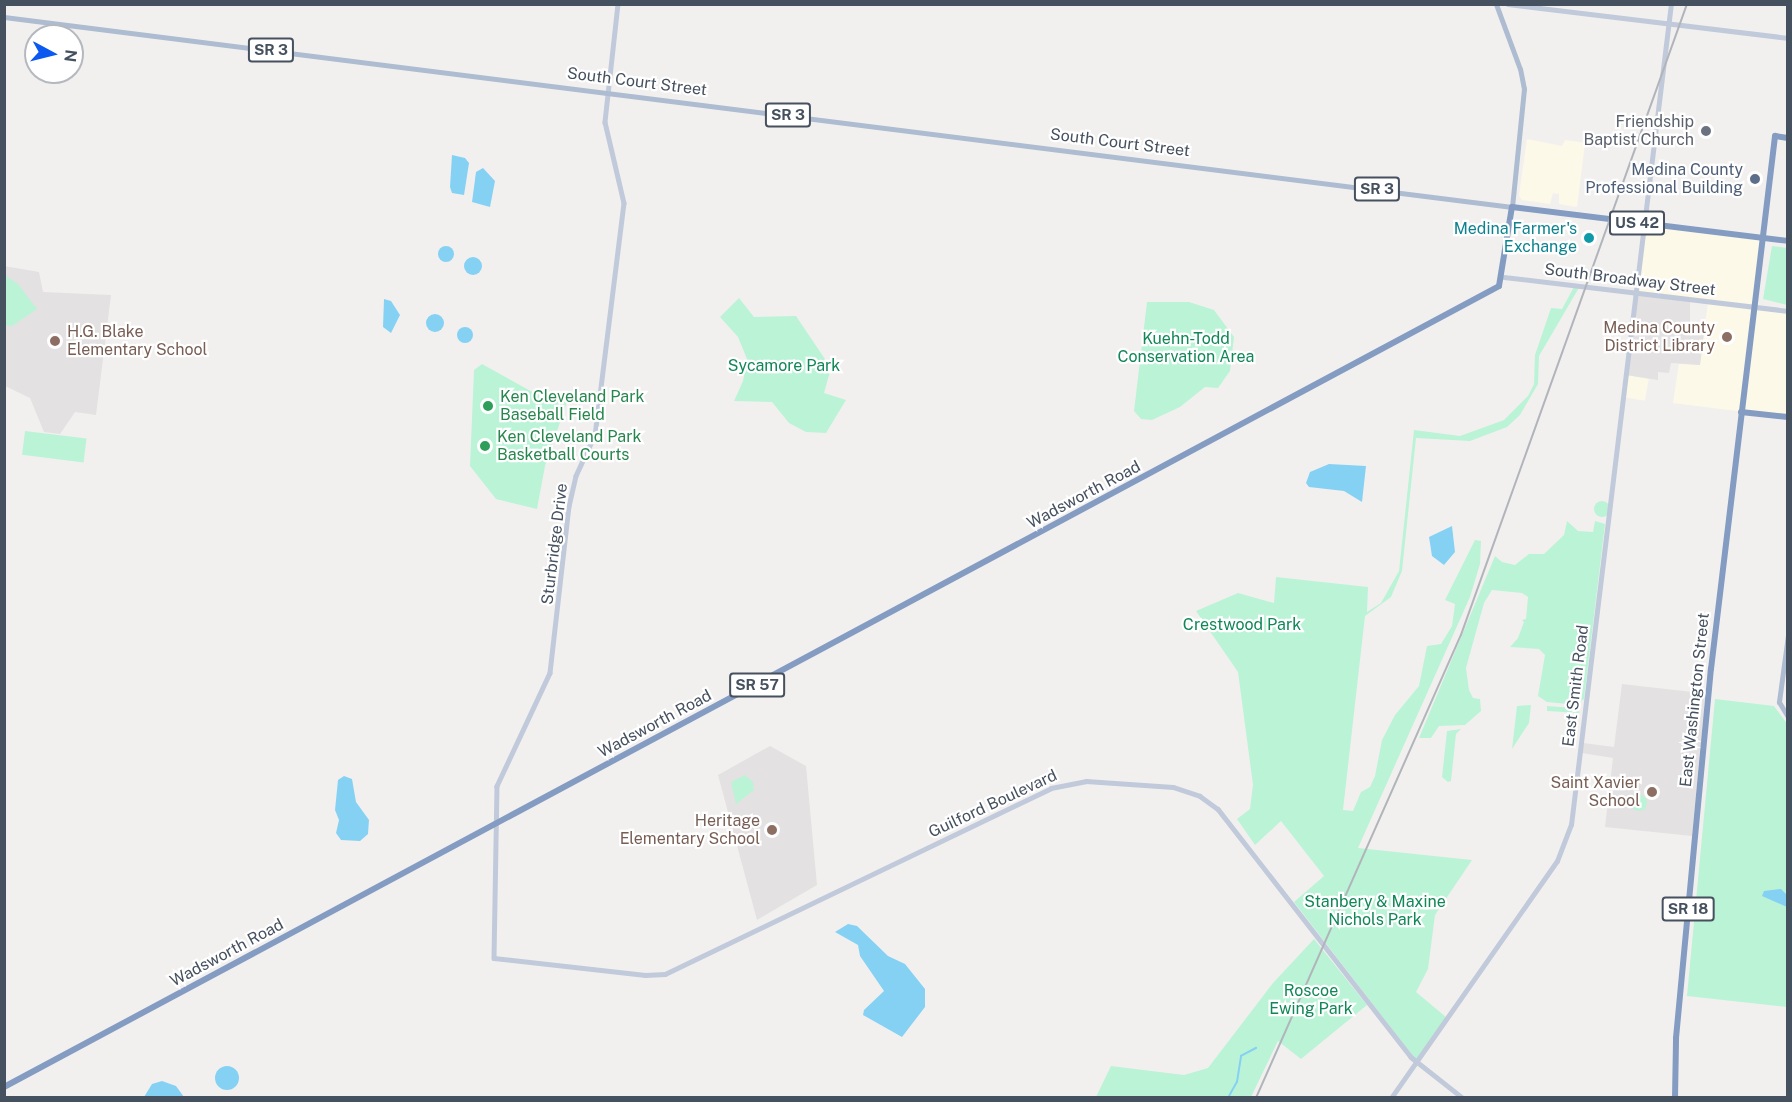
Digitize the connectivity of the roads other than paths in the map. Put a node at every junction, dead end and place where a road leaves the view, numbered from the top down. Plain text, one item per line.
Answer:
1 (618, 4) edge
2 (1496, 4) edge
3 (1508, 4) edge
4 (1671, 4) edge
5 (4, 17) edge
6 (1668, 25) junction
7 (1788, 38) edge
8 (608, 92) junction
9 (1788, 138) edge
10 (1512, 207) junction
11 (1644, 224) junction
12 (1762, 238) junction
13 (1788, 241) edge
14 (1504, 277) junction
15 (1636, 293) junction
16 (1754, 307) junction
17 (1788, 311) edge
18 (1741, 412) junction
19 (1788, 417) edge
20 (1788, 635) edge
21 (1788, 717) edge
22 (495, 824) junction
23 (494, 958) joint
24 (1417, 1062) junction
25 (4, 1087) edge
26 (1391, 1098) edge
27 (1463, 1098) edge
28 (1675, 1098) edge

1 - 8 street, Sturbridge Drive
2 - 10 main road
3 - 6 street
4 - 6 street, East Smith Road
5 - 8 main road, South Court Street / SR 3
6 - 7 street
6 - 11 street, East Smith Road
8 - 10 main road, South Court Street / SR 3
8 - 22 street, Sturbridge Drive
9 - 12 highway, East Washington Street
10 - 11 highway, South Court Street / US 42
10 - 14 highway
11 - 12 highway, South Court Street / US 42
11 - 15 street, East Smith Road
12 - 13 highway, South Court Street / US 42
12 - 16 highway, East Washington Street
14 - 15 street, South Broadway Street
14 - 22 highway, Wadsworth Road / SR 57
15 - 16 street, South Broadway Street
15 - 24 street, East Smith Road
16 - 17 street, South Broadway Street
16 - 18 highway, East Washington Street
18 - 19 highway
18 - 28 highway, East Washington Street / SR 18
20 - 21 main road
22 - 23 street, Sturbridge Drive
22 - 25 highway, Wadsworth Road / SR 57
23 - 24 street, Guilford Boulevard
24 - 26 street, East Smith Road
24 - 27 street, Guilford Boulevard

